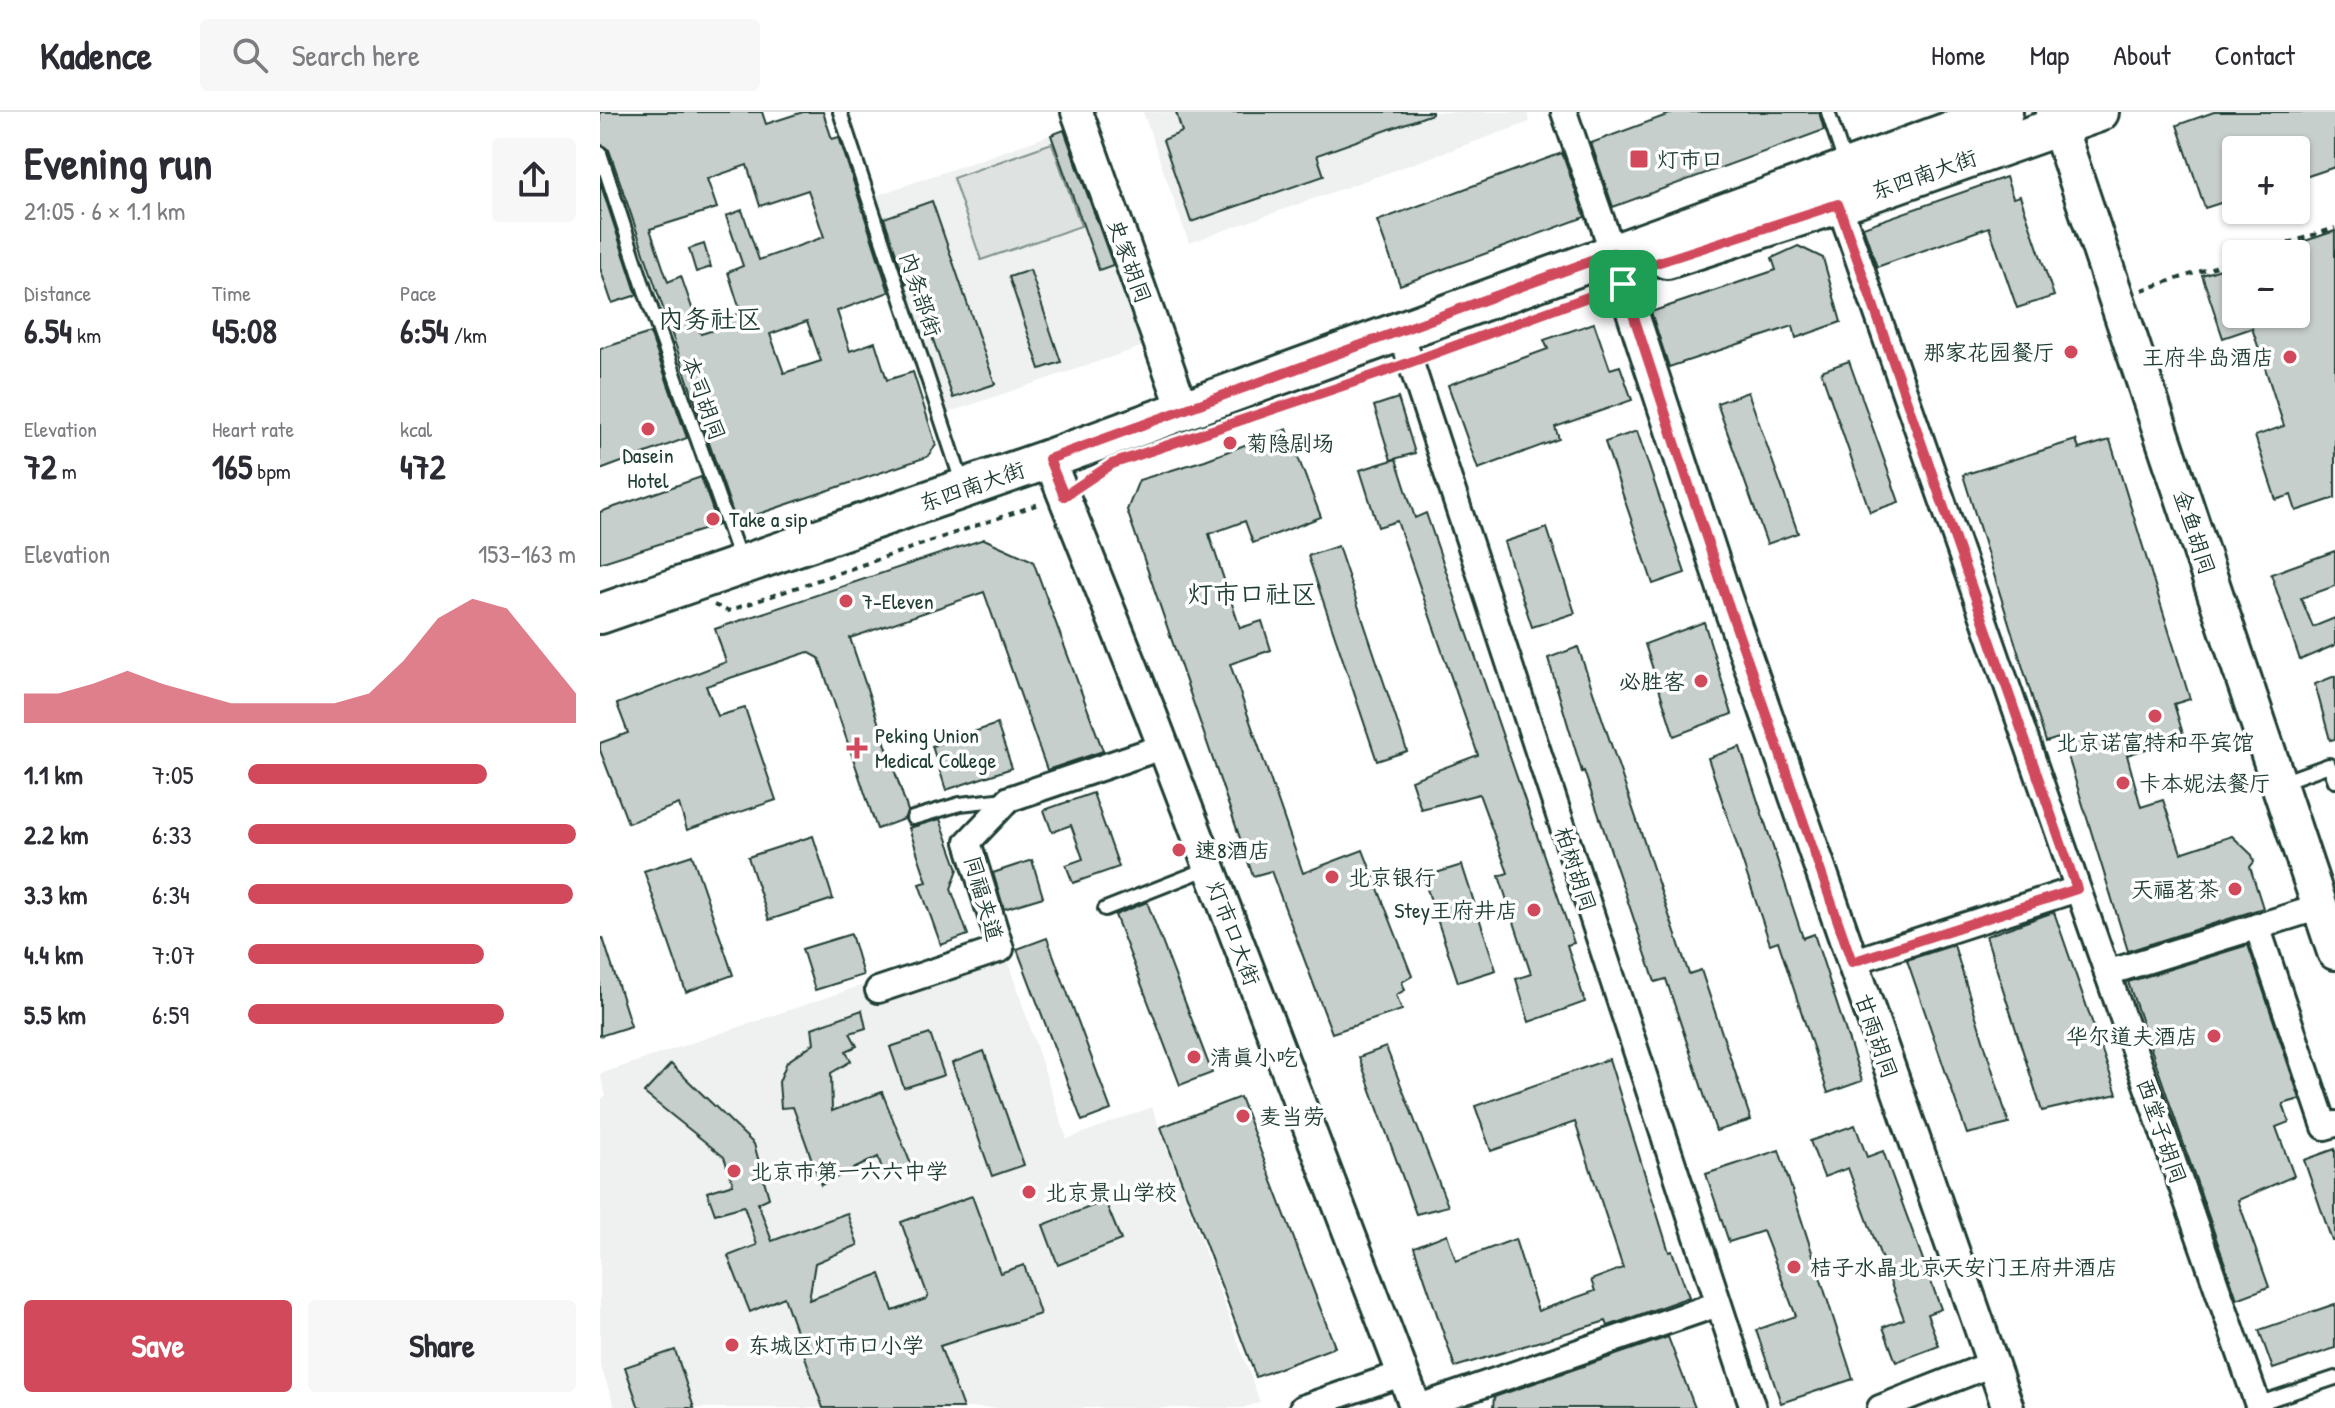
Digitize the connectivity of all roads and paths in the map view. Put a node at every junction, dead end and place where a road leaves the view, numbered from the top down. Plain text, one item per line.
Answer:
1 (840, 112) edge
2 (1077, 112) edge
3 (1094, 112) edge
4 (1564, 112) edge
5 (1828, 112) edge
6 (2003, 112) edge
7 (2099, 112) edge
8 (2056, 119) edge
9 (600, 153) edge
10 (1838, 182) junction
11 (2335, 228) edge
12 (2298, 240) edge
13 (2222, 264) edge
14 (1618, 268) junction
15 (2116, 298) junction
16 (1406, 346) junction
17 (1292, 403) dead end
18 (1189, 407) junction
19 (1049, 459) junction
20 (1112, 464) dead end
21 (964, 488) junction
22 (1064, 496) junction
23 (742, 565) junction
24 (674, 588) junction
25 (600, 614) edge
26 (1162, 747) junction
27 (2335, 781) edge
28 (2279, 783) junction
29 (1009, 799) junction
30 (913, 818) dead end
31 (1209, 868) junction
32 (2077, 889) junction
33 (2320, 907) junction
34 (1105, 909) dead end
35 (2257, 926) junction
36 (2335, 952) edge
37 (1852, 962) junction
38 (2107, 973) junction
39 (878, 990) dead end
40 (2335, 1124) edge
41 (1718, 1304) junction
42 (1992, 1364) junction
43 (1404, 1373) junction
44 (2335, 1378) edge
45 (2258, 1406) edge
46 (1302, 1408) edge
47 (1416, 1408) edge
48 (1753, 1408) edge
49 (1880, 1408) edge
50 (2008, 1408) edge

1 - 21 lane, 内务部街
2 - 18 street, 史家胡同
3 - 18 street
4 - 14 street
5 - 10 lane
6 - 10 main road, 东四南大街
7 - 8 main road, 东四南大街
8 - 10 main road, 东四南大街
8 - 15 main road, 金鱼胡同
9 - 23 lane, 本司胡同
10 - 14 main road, 东四南大街
10 - 32 street, 西堂子胡同
11 - 12 path
13 - 15 path
14 - 16 main road, 东四南大街
14 - 16 path
14 - 37 street, 甘雨胡同
15 - 28 main road, 金鱼胡同
16 - 17 path
16 - 18 main road, 东四南大街
16 - 41 street, 柏树胡同
18 - 19 main road, 东四南大街
19 - 21 main road, 东四南大街
19 - 22 street, 灯市口大街
20 - 22 path
21 - 23 main road, 东四南大街
22 - 24 path
22 - 26 street, 灯市口大街
23 - 24 main road, 东四南大街
24 - 25 main road, 东四南大街
26 - 29 street, 同福夹道
26 - 31 street, 灯市口大街
27 - 28 lane
28 - 33 main road, 金鱼胡同
29 - 30 lane
29 - 39 street, 同福夹道
31 - 34 lane
31 - 43 street, 灯市口大街
32 - 37 street
32 - 38 street, 西堂子胡同
33 - 35 street
33 - 36 main road, 金鱼胡同
35 - 38 street
35 - 40 street
37 - 42 street, 甘雨胡同
38 - 45 street, 西堂子胡同
41 - 47 street
41 - 48 street, 柏树胡同
42 - 49 street
42 - 50 street, 甘雨胡同
43 - 46 street
43 - 47 street, 灯市口大街
44 - 45 lane

